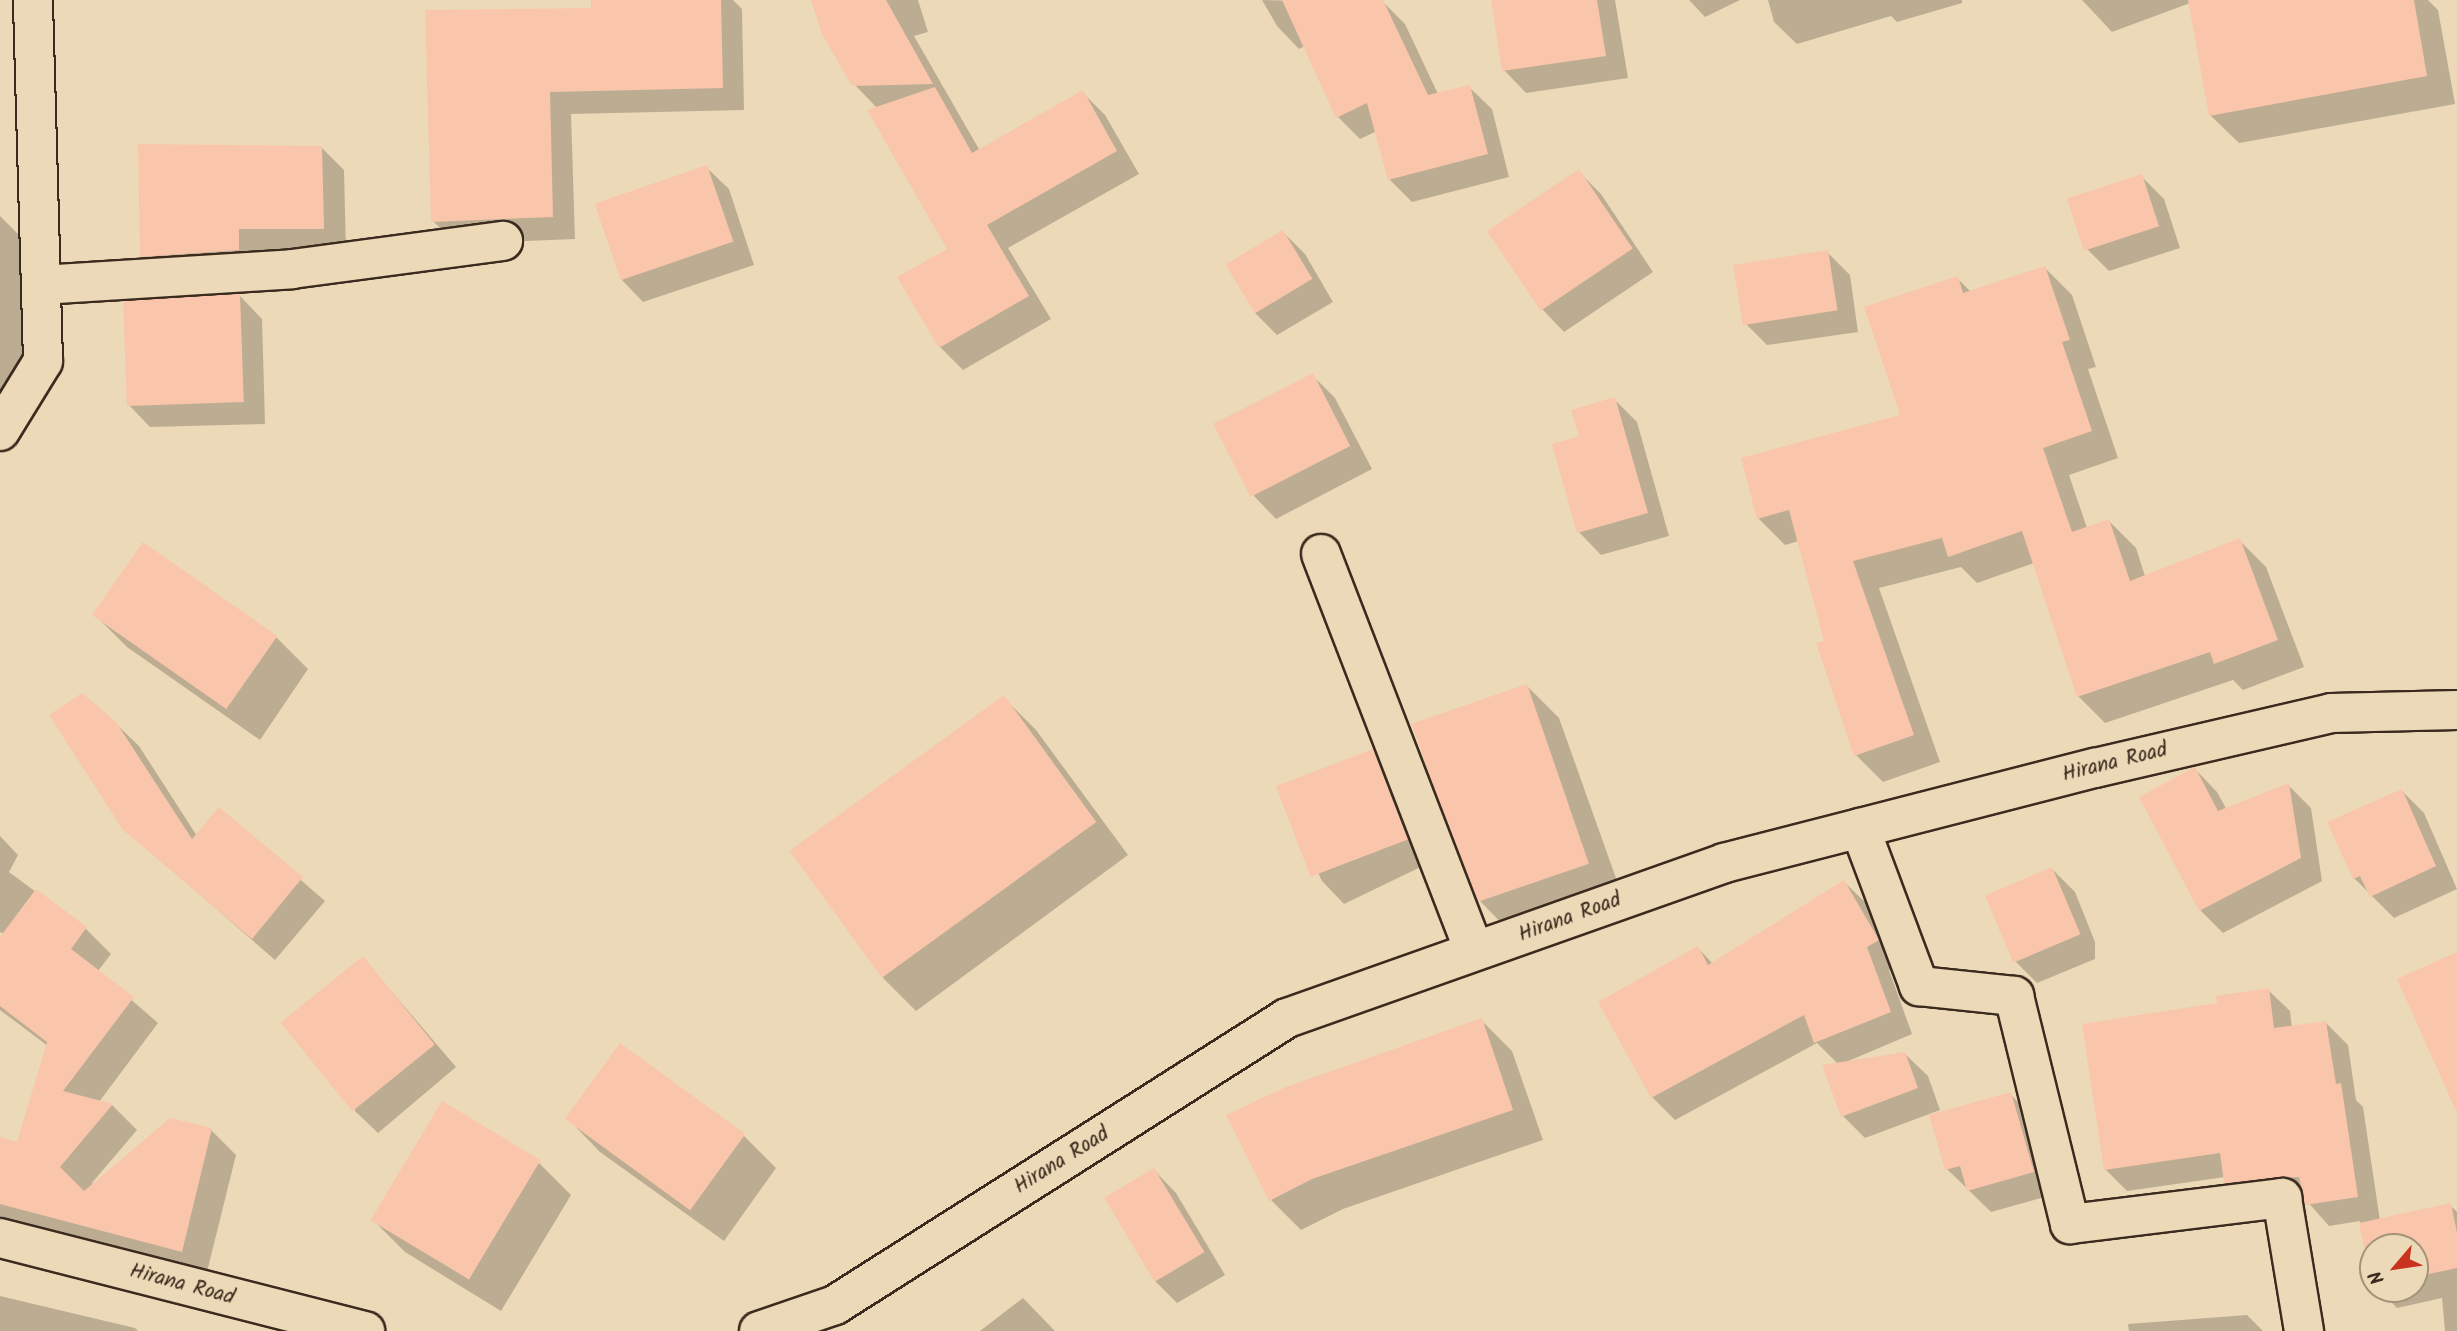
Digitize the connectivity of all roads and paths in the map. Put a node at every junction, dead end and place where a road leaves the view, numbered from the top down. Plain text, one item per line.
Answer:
1 (33, 0) edge
2 (503, 240) dead end
3 (41, 285) junction
4 (0, 431) edge
5 (1321, 554) dead end
6 (2457, 710) edge
7 (1860, 828) junction
8 (1474, 951) junction
9 (0, 1238) edge
10 (365, 1331) edge
11 (759, 1331) edge
12 (2304, 1331) edge

1 - 3 street
2 - 3 street
3 - 4 street
5 - 8 street
6 - 7 street, Hirana Road
7 - 8 street, Hirana Road
7 - 12 street
8 - 11 street, Hirana Road
9 - 10 street, Hirana Road

